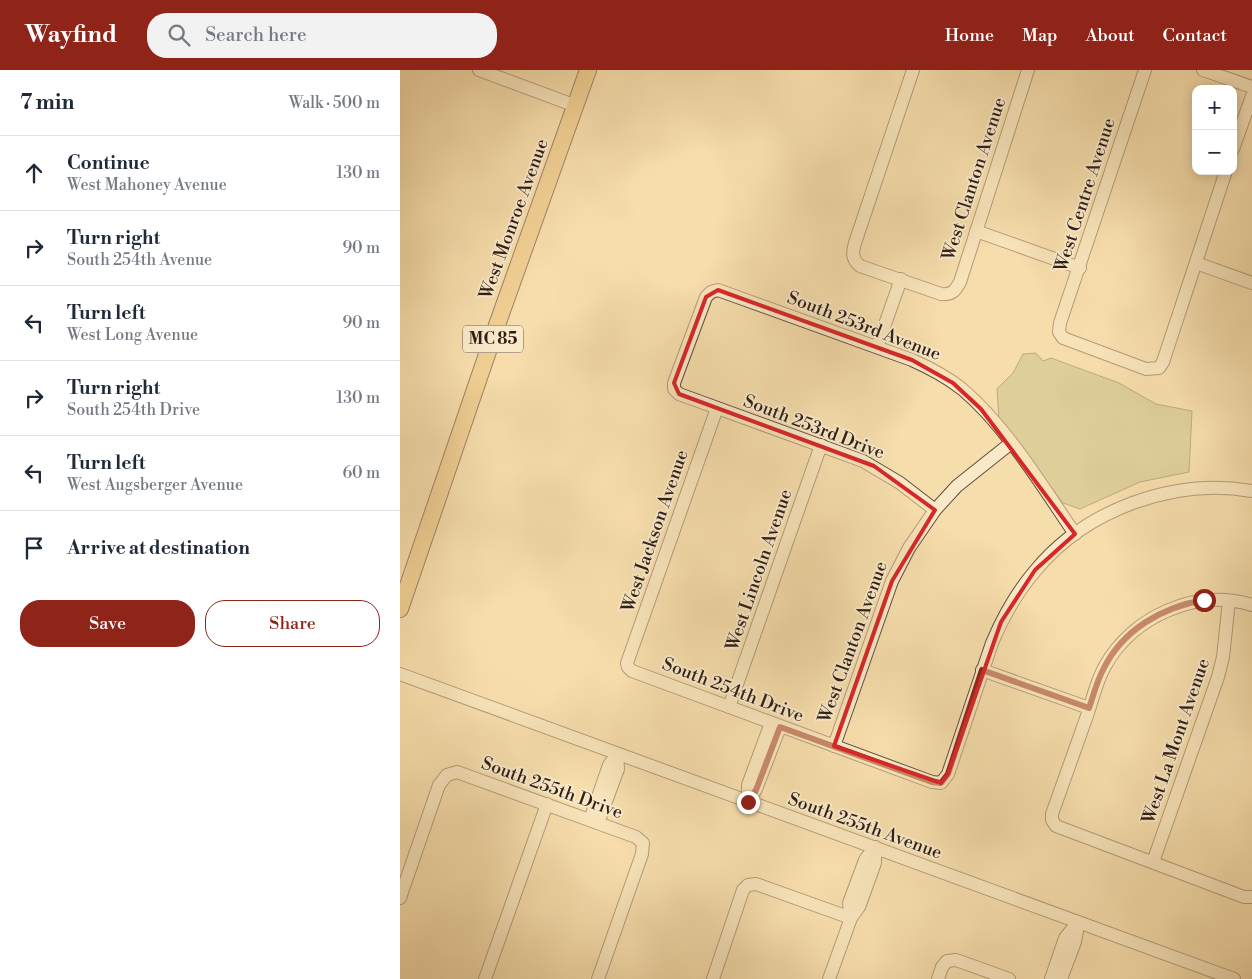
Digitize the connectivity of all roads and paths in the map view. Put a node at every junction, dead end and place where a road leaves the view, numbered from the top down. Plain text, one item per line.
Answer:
1 (479, 70) edge
2 (588, 70) edge
3 (912, 70) edge
4 (1028, 70) edge
5 (1145, 70) edge
6 (1203, 70) edge
7 (1252, 87) edge
8 (1252, 96) edge
9 (576, 106) junction
10 (1237, 138) edge
11 (1225, 175) edge
12 (976, 231) junction
13 (1196, 263) junction
14 (1080, 268) junction
15 (901, 280) junction
16 (1252, 283) edge
17 (877, 347) junction
18 (674, 389) joint
19 (717, 408) junction
20 (1011, 443) junction
21 (821, 445) junction
22 (1252, 491) edge
23 (935, 510) junction
24 (1075, 534) junction
25 (1229, 600) junction
26 (1252, 605) edge
27 (400, 609) edge
28 (628, 667) joint
29 (982, 670) junction
30 (400, 674) edge
31 (729, 707) junction
32 (1089, 708) junction
33 (776, 725) junction
34 (834, 746) junction
35 (617, 754) junction
36 (748, 802) junction
37 (547, 804) junction
38 (594, 821) junction
39 (875, 847) junction
40 (1153, 862) junction
41 (400, 898) edge
42 (1252, 898) edge
43 (851, 918) junction
44 (1078, 922) junction
45 (485, 979) edge
46 (598, 979) edge
47 (713, 979) edge
48 (829, 979) edge
49 (938, 979) edge
50 (1009, 979) edge
51 (1050, 979) edge
52 (1061, 979) edge
53 (1234, 979) edge

1 - 9 street
2 - 9 main road, West Monroe Avenue / MC 85
3 - 15 street
4 - 12 street, West Clanton Avenue
5 - 14 street, West Centre Avenue
6 - 7 street
8 - 10 street
9 - 27 main road, West Monroe Avenue / MC 85
11 - 13 street
12 - 14 street
12 - 15 street, West Clanton Avenue
13 - 14 street, West Centre Avenue
13 - 16 street
15 - 17 street
17 - 18 street, South 253rd Avenue
17 - 20 street, South 253rd Avenue
18 - 19 street, South 253rd Drive
19 - 21 street, South 253rd Drive
19 - 28 street, West Jackson Avenue
20 - 23 street, West Clanton Avenue
20 - 24 street, South 253rd Avenue
21 - 23 street, South 253rd Drive
21 - 31 street, West Lincoln Avenue
22 - 24 street
23 - 34 street, West Clanton Avenue
24 - 29 street
25 - 26 street
25 - 32 street
25 - 40 street, West La Mont Avenue
28 - 31 street, South 254th Drive
29 - 32 street
29 - 34 street, South 254th Drive
30 - 35 street, South 255th Avenue
31 - 33 street, South 254th Drive
32 - 40 street
33 - 34 street, South 254th Drive
33 - 36 street
35 - 36 street, South 255th Avenue
35 - 38 street
36 - 39 street, South 255th Avenue
37 - 38 street, South 255th Drive
37 - 41 street, South 255th Drive
37 - 45 street
38 - 46 street, South 255th Drive
39 - 43 street
39 - 44 street, South 255th Avenue
40 - 42 street
43 - 47 street
43 - 48 street
44 - 51 street
44 - 52 street
44 - 53 street, South 255th Avenue
49 - 50 street

